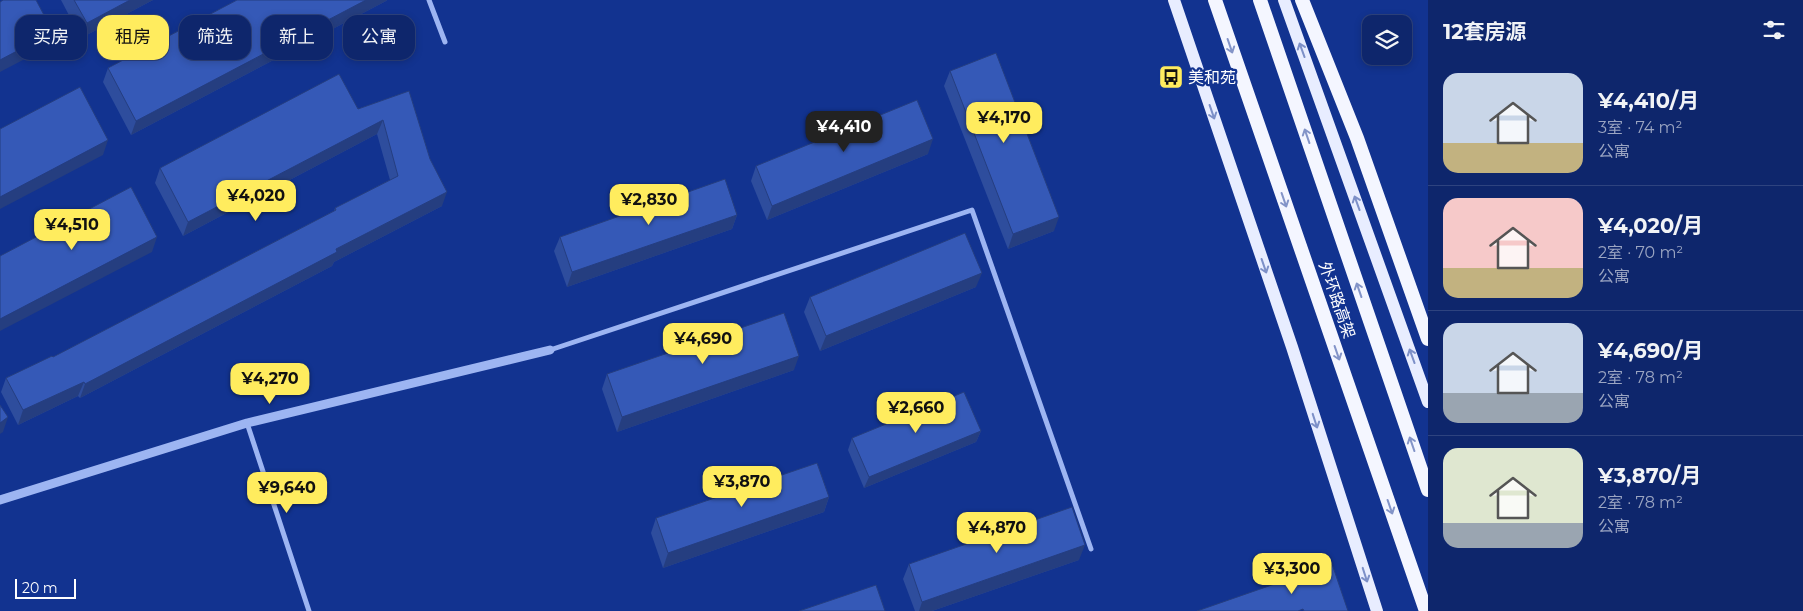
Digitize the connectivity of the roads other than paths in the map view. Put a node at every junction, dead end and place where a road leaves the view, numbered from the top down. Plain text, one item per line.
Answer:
1 (429, 0) edge
2 (1174, 0) edge
3 (1214, 0) edge
4 (1260, 0) edge
5 (1284, 0) edge
6 (1302, 0) edge
7 (445, 42) dead end
8 (1428, 339) edge
9 (550, 350) joint
10 (1428, 402) edge
11 (247, 423) junction
12 (1428, 490) edge
13 (0, 500) edge
14 (1091, 549) dead end
15 (308, 611) edge
16 (1377, 611) edge
17 (1426, 611) edge

1 - 7 street
2 -> 16 main road
3 -> 17 highway, 外环路高架
12 -> 4 highway, 外环路高架
10 -> 5 main road
6 - 8 highway
9 - 11 street
9 - 14 street
11 - 13 street
11 - 15 street

